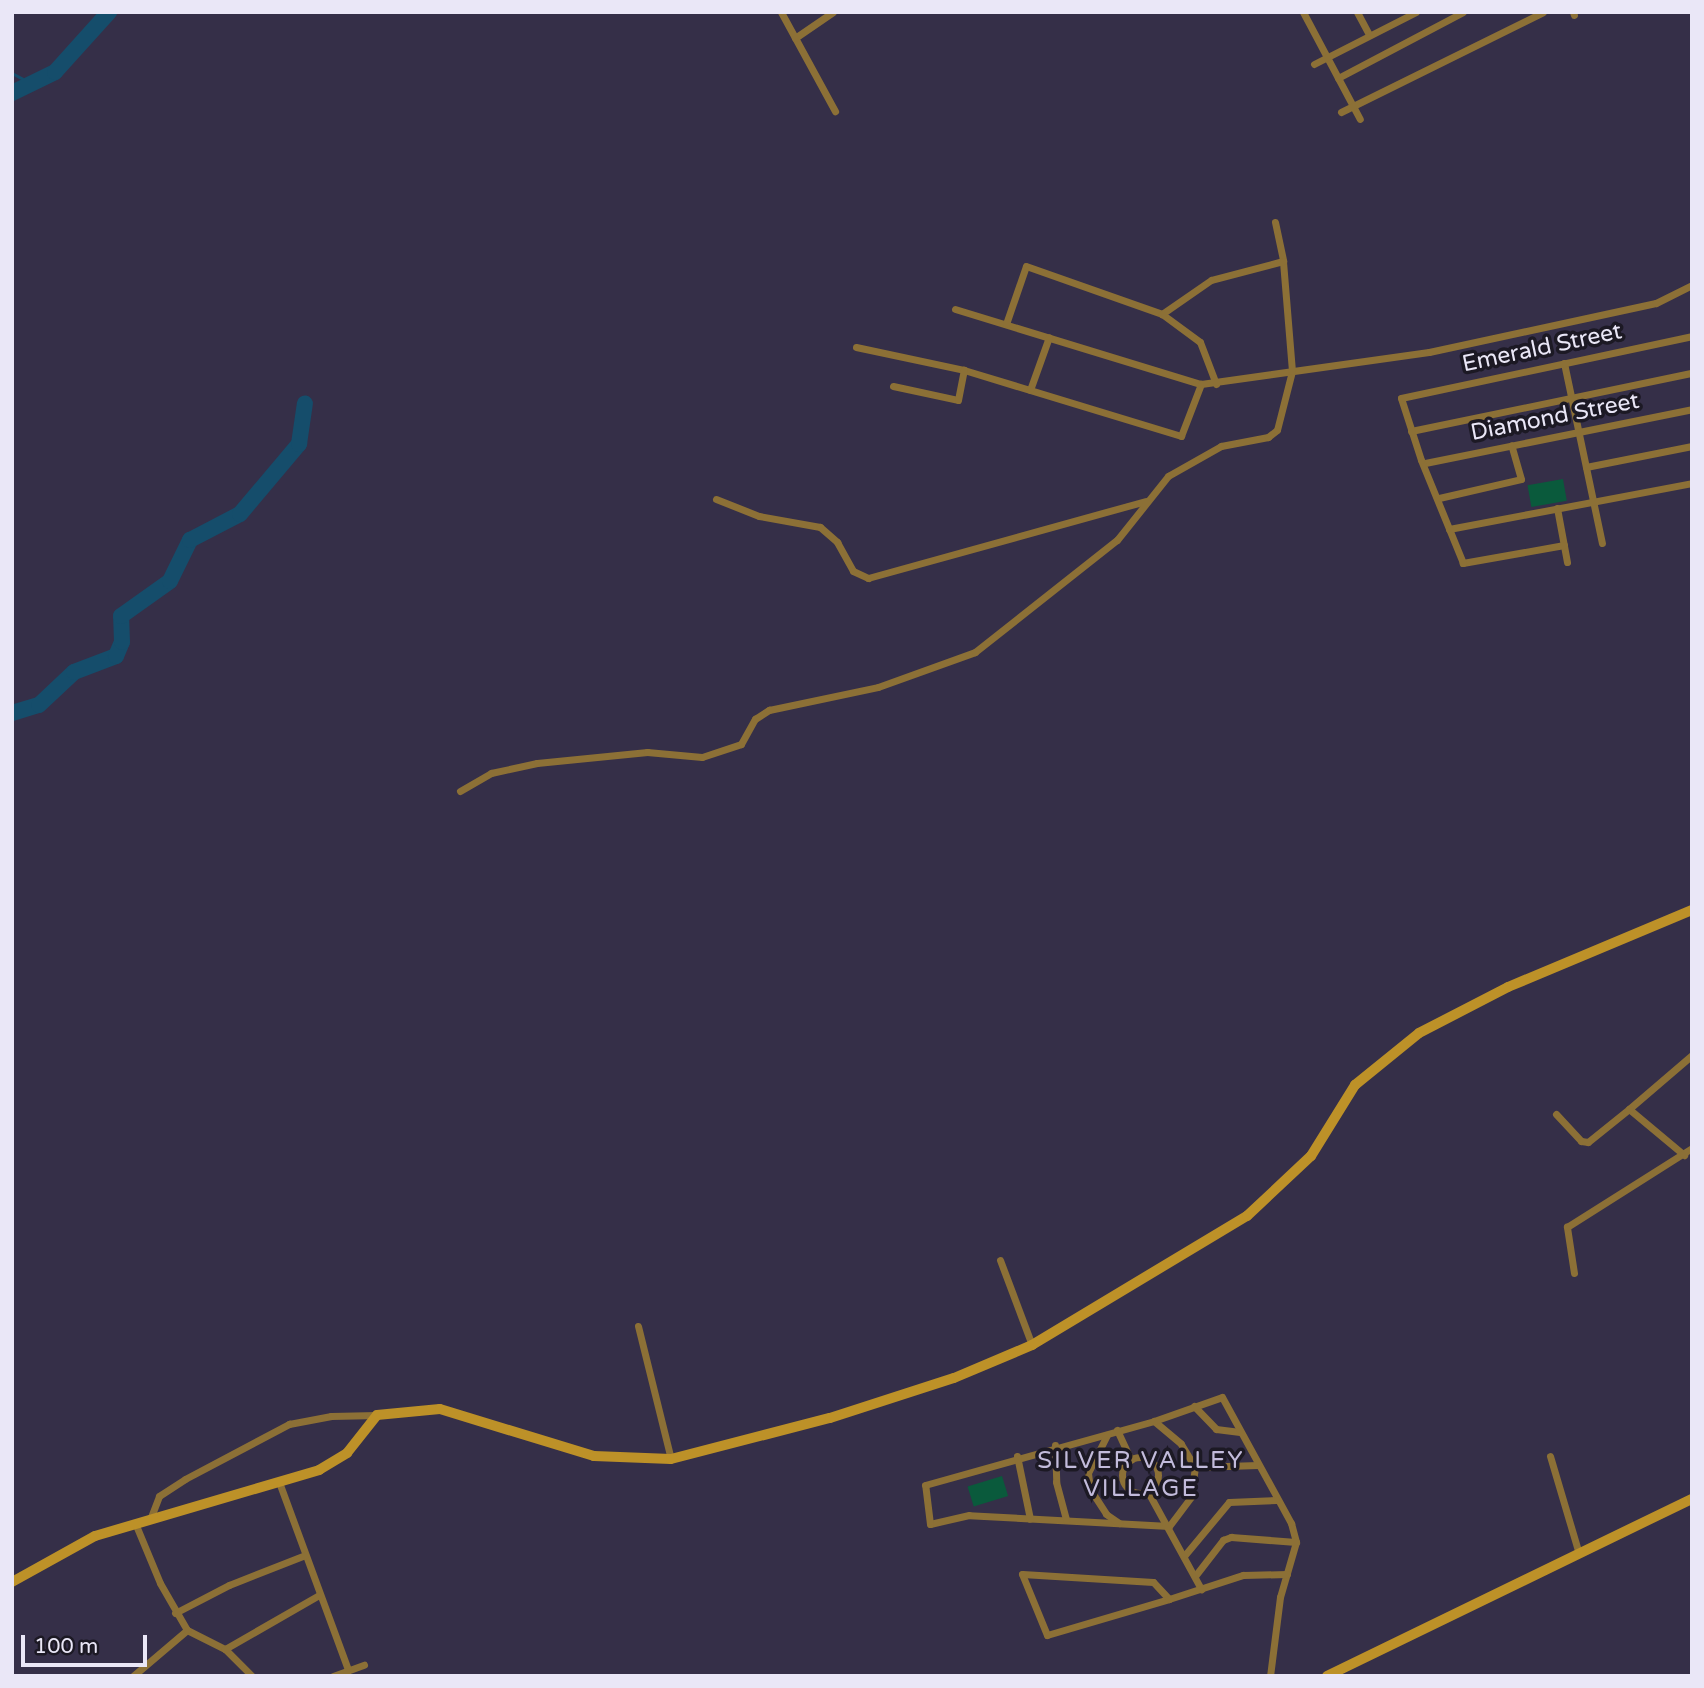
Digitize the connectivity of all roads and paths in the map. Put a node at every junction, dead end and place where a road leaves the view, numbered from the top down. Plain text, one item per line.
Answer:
1 (781, 12) edge
2 (833, 12) edge
3 (1303, 12) edge
4 (1357, 12) edge
5 (1463, 12) edge
6 (1543, 12) edge
7 (1413, 13) edge
8 (1369, 35) junction
9 (794, 38) junction
10 (1327, 56) junction
11 (1314, 64) dead end
12 (1338, 78) junction
13 (1353, 107) junction
14 (835, 111) dead end
15 (1341, 112) dead end
16 (1360, 119) dead end
17 (1275, 222) dead end
18 (1283, 261) junction
19 (1692, 285) edge
20 (955, 309) dead end
21 (1162, 314) junction
22 (1006, 324) junction
23 (1692, 336) edge
24 (1049, 337) junction
25 (856, 347) dead end
26 (1564, 363) junction
27 (964, 370) junction
28 (1292, 370) junction
29 (1692, 373) edge
30 (1200, 384) junction
31 (1216, 384) junction
32 (893, 386) dead end
33 (1030, 390) junction
34 (1571, 398) junction
35 (1692, 409) edge
36 (1410, 431) junction
37 (1578, 432) junction
38 (1511, 445) junction
39 (1692, 446) edge
40 (1425, 463) junction
41 (1586, 467) junction
42 (1692, 483) edge
43 (1439, 498) junction
44 (716, 499) dead end
45 (1145, 501) junction
46 (1593, 501) junction
47 (1558, 508) junction
48 (1449, 529) junction
49 (1602, 543) dead end
50 (1564, 545) junction
51 (1567, 562) dead end
52 (460, 791) dead end
53 (1692, 910) edge
54 (1692, 1055) edge
55 (1629, 1109) junction
56 (1556, 1114) dead end
57 (1692, 1149) edge
58 (1684, 1154) junction
59 (1000, 1260) dead end
60 (1574, 1273) dead end
61 (638, 1326) dead end
62 (1032, 1345) junction
63 (1194, 1406) junction
64 (377, 1415) junction
65 (1154, 1421) junction
66 (1117, 1430) junction
67 (1240, 1433) junction
68 (1107, 1435) junction
69 (1055, 1445) junction
70 (1550, 1456) dead end
71 (1017, 1457) junction
72 (671, 1459) junction
73 (1131, 1460) junction
74 (1258, 1465) junction
75 (1195, 1467) junction
76 (279, 1482) junction
77 (1148, 1492) junction
78 (1692, 1499) edge
79 (1276, 1500) junction
80 (151, 1517) junction
81 (1030, 1519) junction
82 (1066, 1520) junction
83 (135, 1522) junction
84 (1122, 1525) junction
85 (1168, 1526) junction
86 (1296, 1542) junction
87 (1579, 1554) junction
88 (305, 1555) junction
89 (1184, 1556) junction
90 (1287, 1574) junction
91 (1195, 1576) junction
92 (12, 1582) edge
93 (1201, 1589) junction
94 (319, 1595) junction
95 (1169, 1599) junction
96 (175, 1613) junction
97 (187, 1630) junction
98 (225, 1649) junction
99 (364, 1665) dead end
100 (348, 1670) junction
101 (133, 1676) edge
102 (253, 1676) edge
103 (333, 1676) edge
104 (1270, 1676) edge
105 (1327, 1676) edge

1 - 9 street
2 - 9 street
3 - 10 street
4 - 8 street
5 - 12 street
6 - 13 street
7 - 8 street
8 - 10 street
9 - 14 street
10 - 11 street
10 - 12 street
12 - 13 street
13 - 15 street
13 - 16 street
17 - 18 street
18 - 21 street
18 - 28 street
19 - 28 street
20 - 22 street
21 - 22 street
21 - 31 street
22 - 24 street
23 - 26 street, Emerald Street
24 - 30 street
24 - 33 street
25 - 27 street
26 - 34 street
26 - 36 street, Emerald Street
27 - 32 street
27 - 33 street
28 - 31 street
28 - 45 street
29 - 34 street
30 - 31 street
30 - 33 street
34 - 36 street
34 - 37 street
35 - 37 street, Diamond Street
36 - 40 street
37 - 38 street, Diamond Street
37 - 41 street
38 - 40 street, Diamond Street
38 - 43 street
39 - 41 street
40 - 43 street
41 - 46 street
42 - 46 street
43 - 48 street
44 - 45 street
45 - 52 street
46 - 47 street
46 - 49 street
47 - 48 street
47 - 50 street
48 - 50 street
50 - 51 street
53 - 62 street
54 - 55 street
55 - 56 street
55 - 58 street
57 - 58 street
58 - 60 street
59 - 62 street
61 - 72 street
62 - 72 street
63 - 65 street
63 - 67 street
63 - 67 street
64 - 72 street
64 - 76 street
64 - 80 street
65 - 66 street
65 - 75 street
66 - 68 street
66 - 73 street
67 - 74 street
68 - 69 street
68 - 84 street
69 - 71 street
69 - 82 street
70 - 87 street
71 - 81 street
71 - 81 street
73 - 77 street
73 - 77 street
74 - 75 street
74 - 79 street
75 - 85 street
76 - 80 street
76 - 88 street
77 - 85 street
78 - 87 street
79 - 86 street
79 - 89 street
80 - 83 street
81 - 82 street
82 - 84 street
83 - 92 street
83 - 96 street
84 - 85 street
85 - 89 street
86 - 90 street
86 - 91 street
87 - 105 street
88 - 94 street
88 - 96 street
89 - 91 street
90 - 93 street
90 - 104 street
91 - 93 street
93 - 95 street
94 - 98 street
94 - 100 street
95 - 95 street
96 - 97 street
97 - 98 street
97 - 101 street
98 - 102 street
99 - 100 street
100 - 103 street

